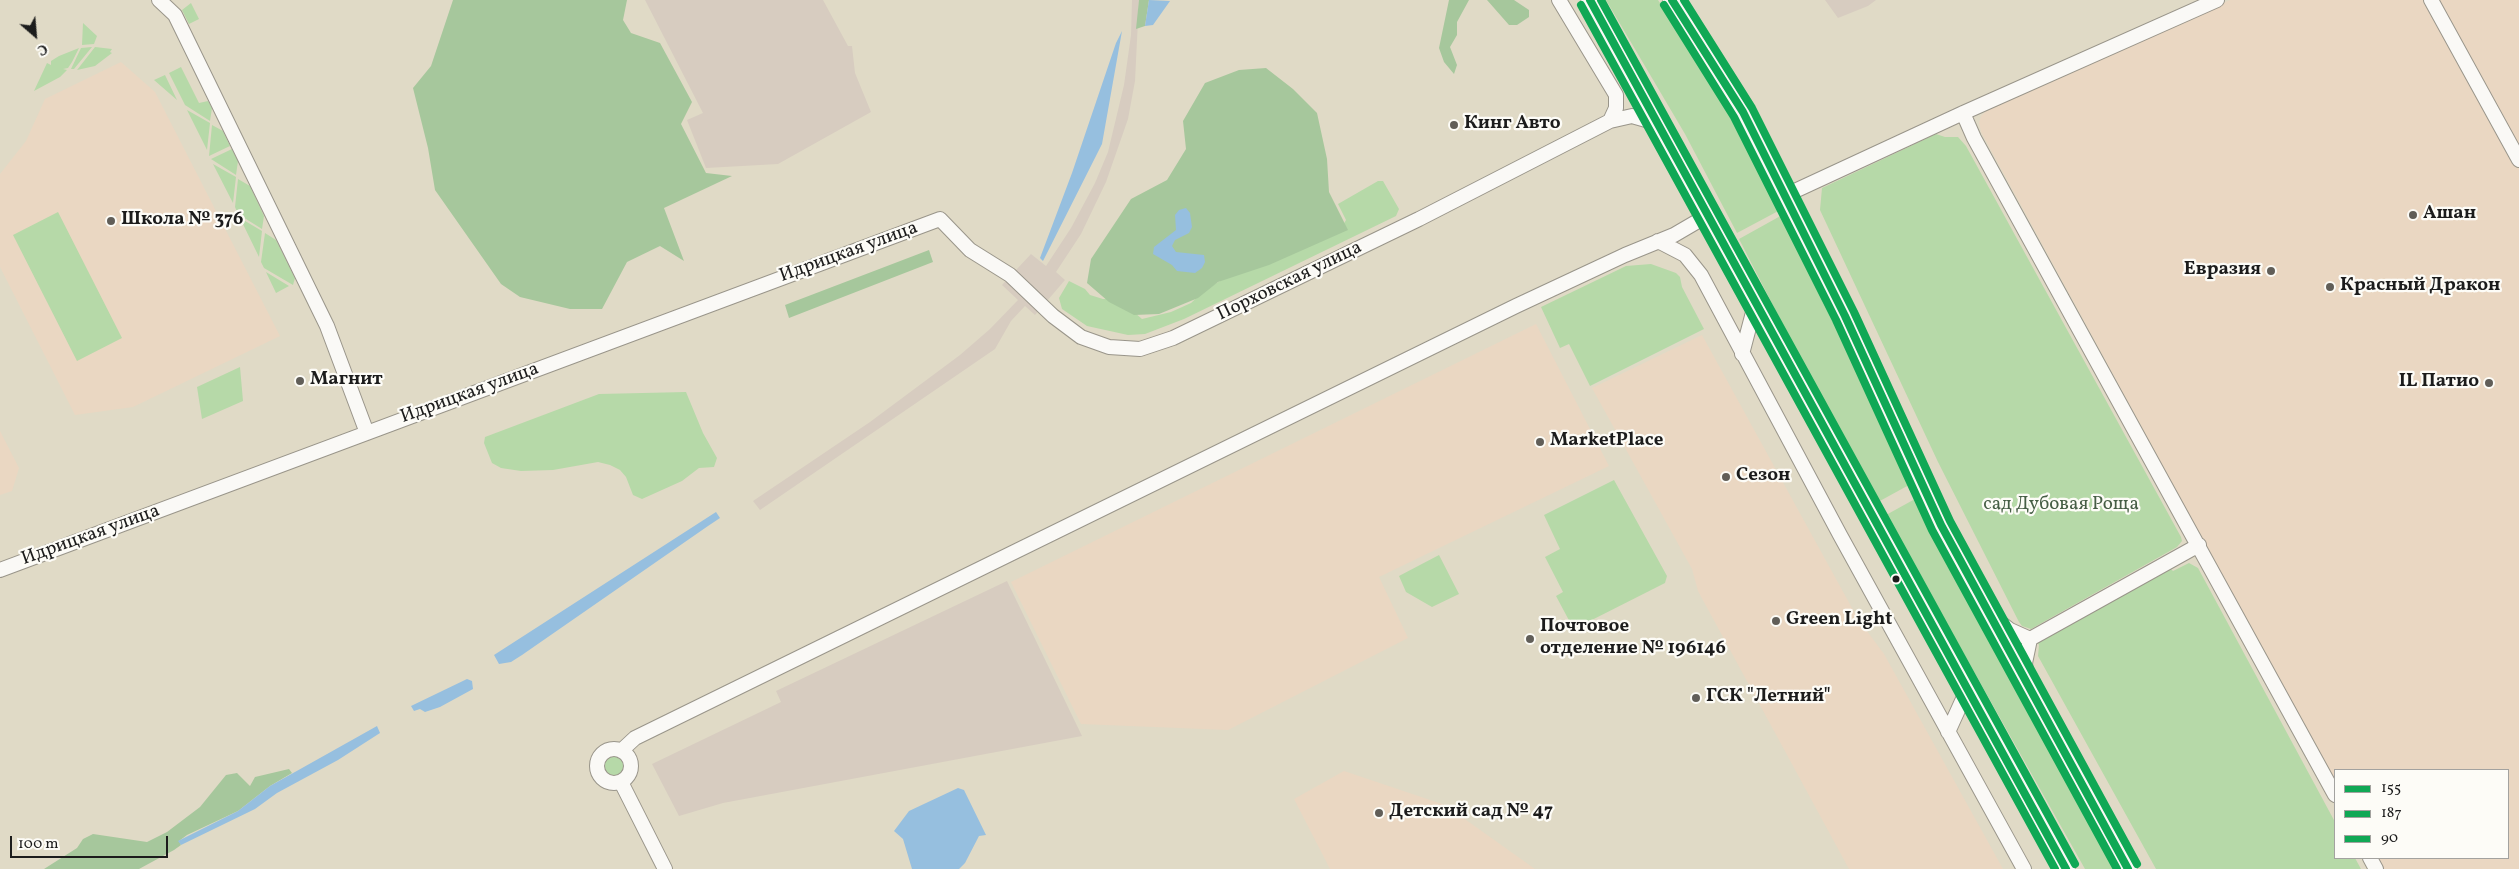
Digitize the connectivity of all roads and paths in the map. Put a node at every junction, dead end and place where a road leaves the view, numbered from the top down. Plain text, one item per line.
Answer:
1 (159, 0) edge
2 (1559, 0) edge
3 (1590, 0) edge
4 (1672, 0) edge
5 (2217, 0) edge
6 (2431, 0) edge
7 (1962, 113) junction
8 (1610, 121) junction
9 (1660, 124) junction
10 (2519, 160) edge
11 (1786, 194) junction
12 (1704, 208) junction
13 (940, 219) joint
14 (1658, 241) junction
15 (1756, 301) junction
16 (1742, 354) junction
17 (367, 433) junction
18 (2199, 545) junction
19 (0, 570) edge
20 (1988, 614) junction
21 (2030, 639) junction
22 (2028, 685) junction
23 (1968, 688) junction
24 (1948, 732) junction
25 (620, 750) junction
26 (621, 782) junction
27 (2334, 793) edge
28 (665, 869) edge
29 (2024, 869) edge
30 (2066, 869) edge
31 (2128, 869) edge

1 - 17 street
2 - 8 street
3 - 9 main road
4 - 11 main road
5 - 7 street
6 - 10 street
7 - 11 street
7 - 18 street
8 - 9 street, Порховская улица
8 - 13 street, Порховская улица
9 - 12 main road
11 - 20 main road
12 - 14 street
12 - 15 main road
13 - 17 street, Идрицкая улица
14 - 16 street
14 - 25 street
15 - 16 street
15 - 23 main road
16 - 24 street
17 - 19 street, Идрицкая улица
18 - 21 street
18 - 27 street
20 - 21 street
20 - 22 main road
21 - 22 street
22 - 31 main road
23 - 24 street
23 - 30 main road
24 - 29 street
25 - 26 street
25 - 26 street
26 - 28 street

